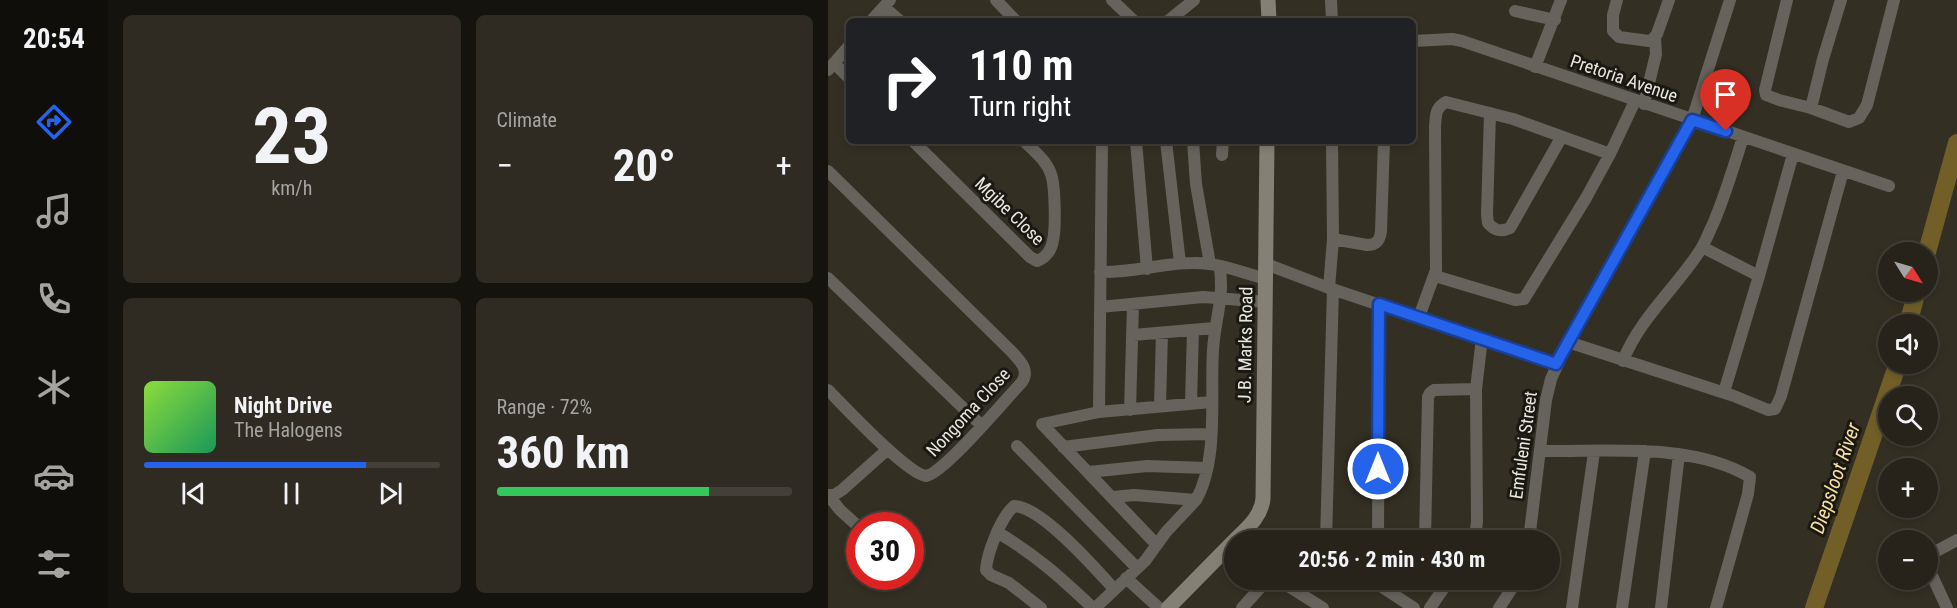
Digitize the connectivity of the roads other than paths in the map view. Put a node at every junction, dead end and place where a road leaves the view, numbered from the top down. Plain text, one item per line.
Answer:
1 (996, 0) edge
2 (1112, 0) edge
3 (1194, 0) edge
4 (1268, 0) edge
5 (1331, 0) edge
6 (1561, 0) edge
7 (1617, 0) edge
8 (1669, 0) edge
9 (1730, 0) edge
10 (1787, 0) edge
11 (1841, 0) edge
12 (1894, 0) edge
13 (887, 3) edge
14 (1515, 11) dead end
15 (874, 18) edge
16 (898, 18) edge
17 (1013, 18) edge
18 (1131, 18) edge
19 (1172, 18) edge
20 (1269, 18) edge
21 (1332, 18) edge
22 (1555, 20) junction
23 (1655, 38) junction
24 (1416, 41) edge
25 (846, 50) edge
26 (831, 67) edge
27 (1535, 67) junction
28 (846, 76) edge
29 (1640, 102) junction
30 (1811, 108) junction
31 (1490, 113) junction
32 (1692, 120) junction
33 (1743, 137) junction
34 (1561, 138) junction
35 (916, 144) edge
36 (1027, 144) edge
37 (1102, 144) edge
38 (1136, 144) edge
39 (1166, 144) edge
40 (1193, 144) edge
41 (1223, 144) edge
42 (1267, 144) edge
43 (1332, 144) edge
44 (1384, 144) edge
45 (1610, 154) junction
46 (1793, 154) junction
47 (1222, 155) dead end
48 (828, 171) edge
49 (1843, 171) junction
50 (1889, 186) dead end
51 (1332, 239) junction
52 (1702, 247) junction
53 (1180, 264) junction
54 (1215, 266) junction
55 (1147, 269) junction
56 (1100, 272) junction
57 (1266, 272) junction
58 (1435, 276) junction
59 (1759, 276) junction
60 (828, 278) edge
61 (1331, 288) junction
62 (1221, 297) junction
63 (1266, 302) junction
64 (1379, 304) junction
65 (1133, 305) junction
66 (1100, 307) junction
67 (1419, 317) junction
68 (1214, 328) junction
69 (1193, 330) junction
70 (1162, 333) junction
71 (1133, 335) junction
72 (1482, 338) junction
73 (1568, 342) junction
74 (1623, 361) junction
75 (1556, 364) junction
76 (1476, 389) junction
77 (828, 390) edge
78 (1724, 392) junction
79 (1211, 402) junction
80 (1191, 403) junction
81 (1160, 406) junction
82 (1130, 410) junction
83 (1099, 412) junction
84 (982, 426) junction
85 (1211, 434) junction
86 (1017, 446) dead end
87 (1063, 447) junction
88 (888, 449) junction
89 (1540, 451) junction
90 (1645, 451) junction
91 (1594, 452) junction
92 (1679, 454) junction
93 (1207, 468) junction
94 (1089, 472) junction
95 (829, 495) edge
96 (1113, 497) junction
97 (1196, 500) junction
98 (846, 515) edge
99 (1246, 530) edge
100 (1326, 530) edge
101 (1378, 530) edge
102 (1425, 530) edge
103 (1477, 530) edge
104 (1530, 530) edge
105 (997, 532) junction
106 (1957, 540) edge
107 (1156, 544) junction
108 (1938, 550) edge
109 (1224, 551) edge
110 (1137, 568) junction
111 (1126, 578) junction
112 (1114, 589) junction
113 (1938, 589) edge
114 (1258, 590) edge
115 (1294, 590) edge
116 (1388, 590) edge
117 (1442, 590) edge
118 (1511, 590) edge
119 (1041, 608) edge
120 (1094, 608) edge
121 (1159, 608) edge
122 (1168, 608) edge
123 (1242, 608) edge
124 (1323, 608) edge
125 (1414, 608) edge
126 (1430, 608) edge
127 (1499, 608) edge
128 (1572, 608) edge
129 (1622, 608) edge
130 (1661, 608) edge
131 (1716, 608) edge
132 (1947, 608) edge

1 - 17 street
2 - 18 street
3 - 19 street
4 - 20 street
5 - 21 street
6 - 22 street
7 - 23 street
8 - 23 street
9 - 32 street, Emfuleni Street
10 - 30 street
11 - 30 street
12 - 30 street
13 - 15 street
13 - 16 street
14 - 22 street
22 - 27 street
23 - 29 street
24 - 27 street, Pretoria Avenue
25 - 26 street
26 - 28 street
27 - 29 street, Pretoria Avenue
29 - 32 street, Pretoria Avenue
29 - 45 street
31 - 34 street
31 - 34 street
31 - 58 street
32 - 33 street, Pretoria Avenue
32 - 73 street, Emfuleni Street
33 - 46 street, Pretoria Avenue
33 - 52 street
34 - 45 street
35 - 36 street, Mgibe Close
37 - 56 street
38 - 55 street
39 - 53 street
40 - 54 street
41 - 47 street
42 - 57 street, J.B. Marks Road
43 - 51 street
44 - 51 street
45 - 58 street
46 - 49 street, Pretoria Avenue
46 - 59 street
48 - 84 street, Nongoma Close
49 - 50 street, Pretoria Avenue
49 - 78 street
51 - 61 street
52 - 59 street
52 - 74 street
53 - 54 street
53 - 55 street
54 - 57 street
54 - 62 street
55 - 56 street
56 - 66 street
57 - 61 street
57 - 63 street, J.B. Marks Road
58 - 67 street
59 - 78 street
60 - 84 street
61 - 64 street
61 - 100 street
62 - 63 street
62 - 65 street
62 - 68 street
63 - 99 street, J.B. Marks Road
64 - 67 street
64 - 101 street
65 - 66 street
65 - 71 street
66 - 83 street
67 - 72 street
68 - 69 street
68 - 79 street
69 - 70 street
69 - 80 street
70 - 71 street
70 - 81 street
71 - 82 street
72 - 75 street
72 - 76 street
73 - 74 street
73 - 75 street, Emfuleni Street
74 - 78 street
75 - 89 street, Emfuleni Street
76 - 102 street
76 - 103 street
77 - 88 street, Nongoma Close
79 - 80 street
79 - 85 street
80 - 81 street
81 - 82 street
82 - 83 street
83 - 87 street
84 - 88 street, Nongoma Close
85 - 87 street
85 - 93 street
86 - 110 street
87 - 94 street
88 - 95 street
89 - 91 street
89 - 104 street, Emfuleni Street
90 - 91 street
90 - 92 street
90 - 129 street
91 - 128 street
92 - 130 street
92 - 131 street
93 - 94 street
93 - 97 street
94 - 96 street
95 - 98 street
96 - 97 street
96 - 107 street
97 - 107 street
105 - 112 street
105 - 119 street
105 - 120 street
106 - 108 street
107 - 110 street
109 - 122 street, J.B. Marks Road
110 - 111 street
111 - 112 street
111 - 121 street
112 - 120 street
113 - 132 street
114 - 123 street
115 - 124 street
116 - 125 street
117 - 126 street
118 - 127 street

